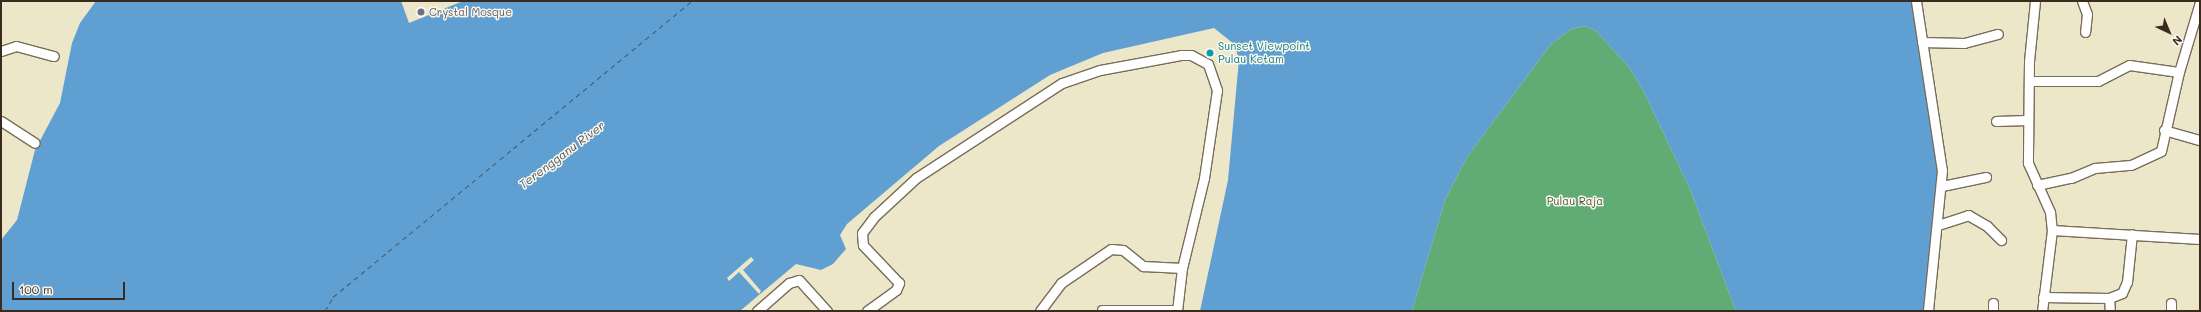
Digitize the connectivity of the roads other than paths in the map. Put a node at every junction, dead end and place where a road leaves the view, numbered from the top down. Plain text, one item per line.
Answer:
1 (1916, 1) edge
2 (2035, 1) edge
3 (2082, 1) edge
4 (2200, 2) edge
5 (2085, 32) dead end
6 (1998, 34) dead end
7 (1922, 42) junction
8 (1, 51) edge
9 (54, 56) dead end
10 (2179, 72) junction
11 (2030, 81) junction
12 (2027, 120) junction
13 (1, 121) edge
14 (1996, 121) dead end
15 (2164, 130) junction
16 (2200, 140) edge
17 (34, 143) dead end
18 (1986, 177) dead end
19 (2037, 185) junction
20 (1942, 186) junction
21 (1938, 221) junction
22 (2052, 230) junction
23 (2132, 234) junction
24 (2200, 239) edge
25 (2001, 240) dead end
26 (1182, 268) junction
27 (2043, 297) junction
28 (2109, 298) junction
29 (1102, 310) dead end
30 (1177, 310) edge
31 (757, 311) edge
32 (827, 311) edge
33 (867, 311) edge
34 (1040, 311) edge
35 (1928, 311) edge
36 (2042, 311) edge
37 (2110, 311) edge

1 - 7 street
2 - 11 street
3 - 5 street
4 - 10 street
6 - 7 street
7 - 20 street
8 - 9 street
10 - 11 street
10 - 15 street
11 - 12 street
12 - 14 street
12 - 19 street
13 - 17 street
15 - 16 street
15 - 19 street
18 - 20 street
19 - 22 street
20 - 21 street
21 - 25 street
21 - 35 street
22 - 23 street
22 - 27 street
23 - 24 street
23 - 28 street
26 - 30 street
26 - 33 street
26 - 34 street
27 - 28 street
27 - 36 street
28 - 37 street
29 - 30 street
31 - 32 street

